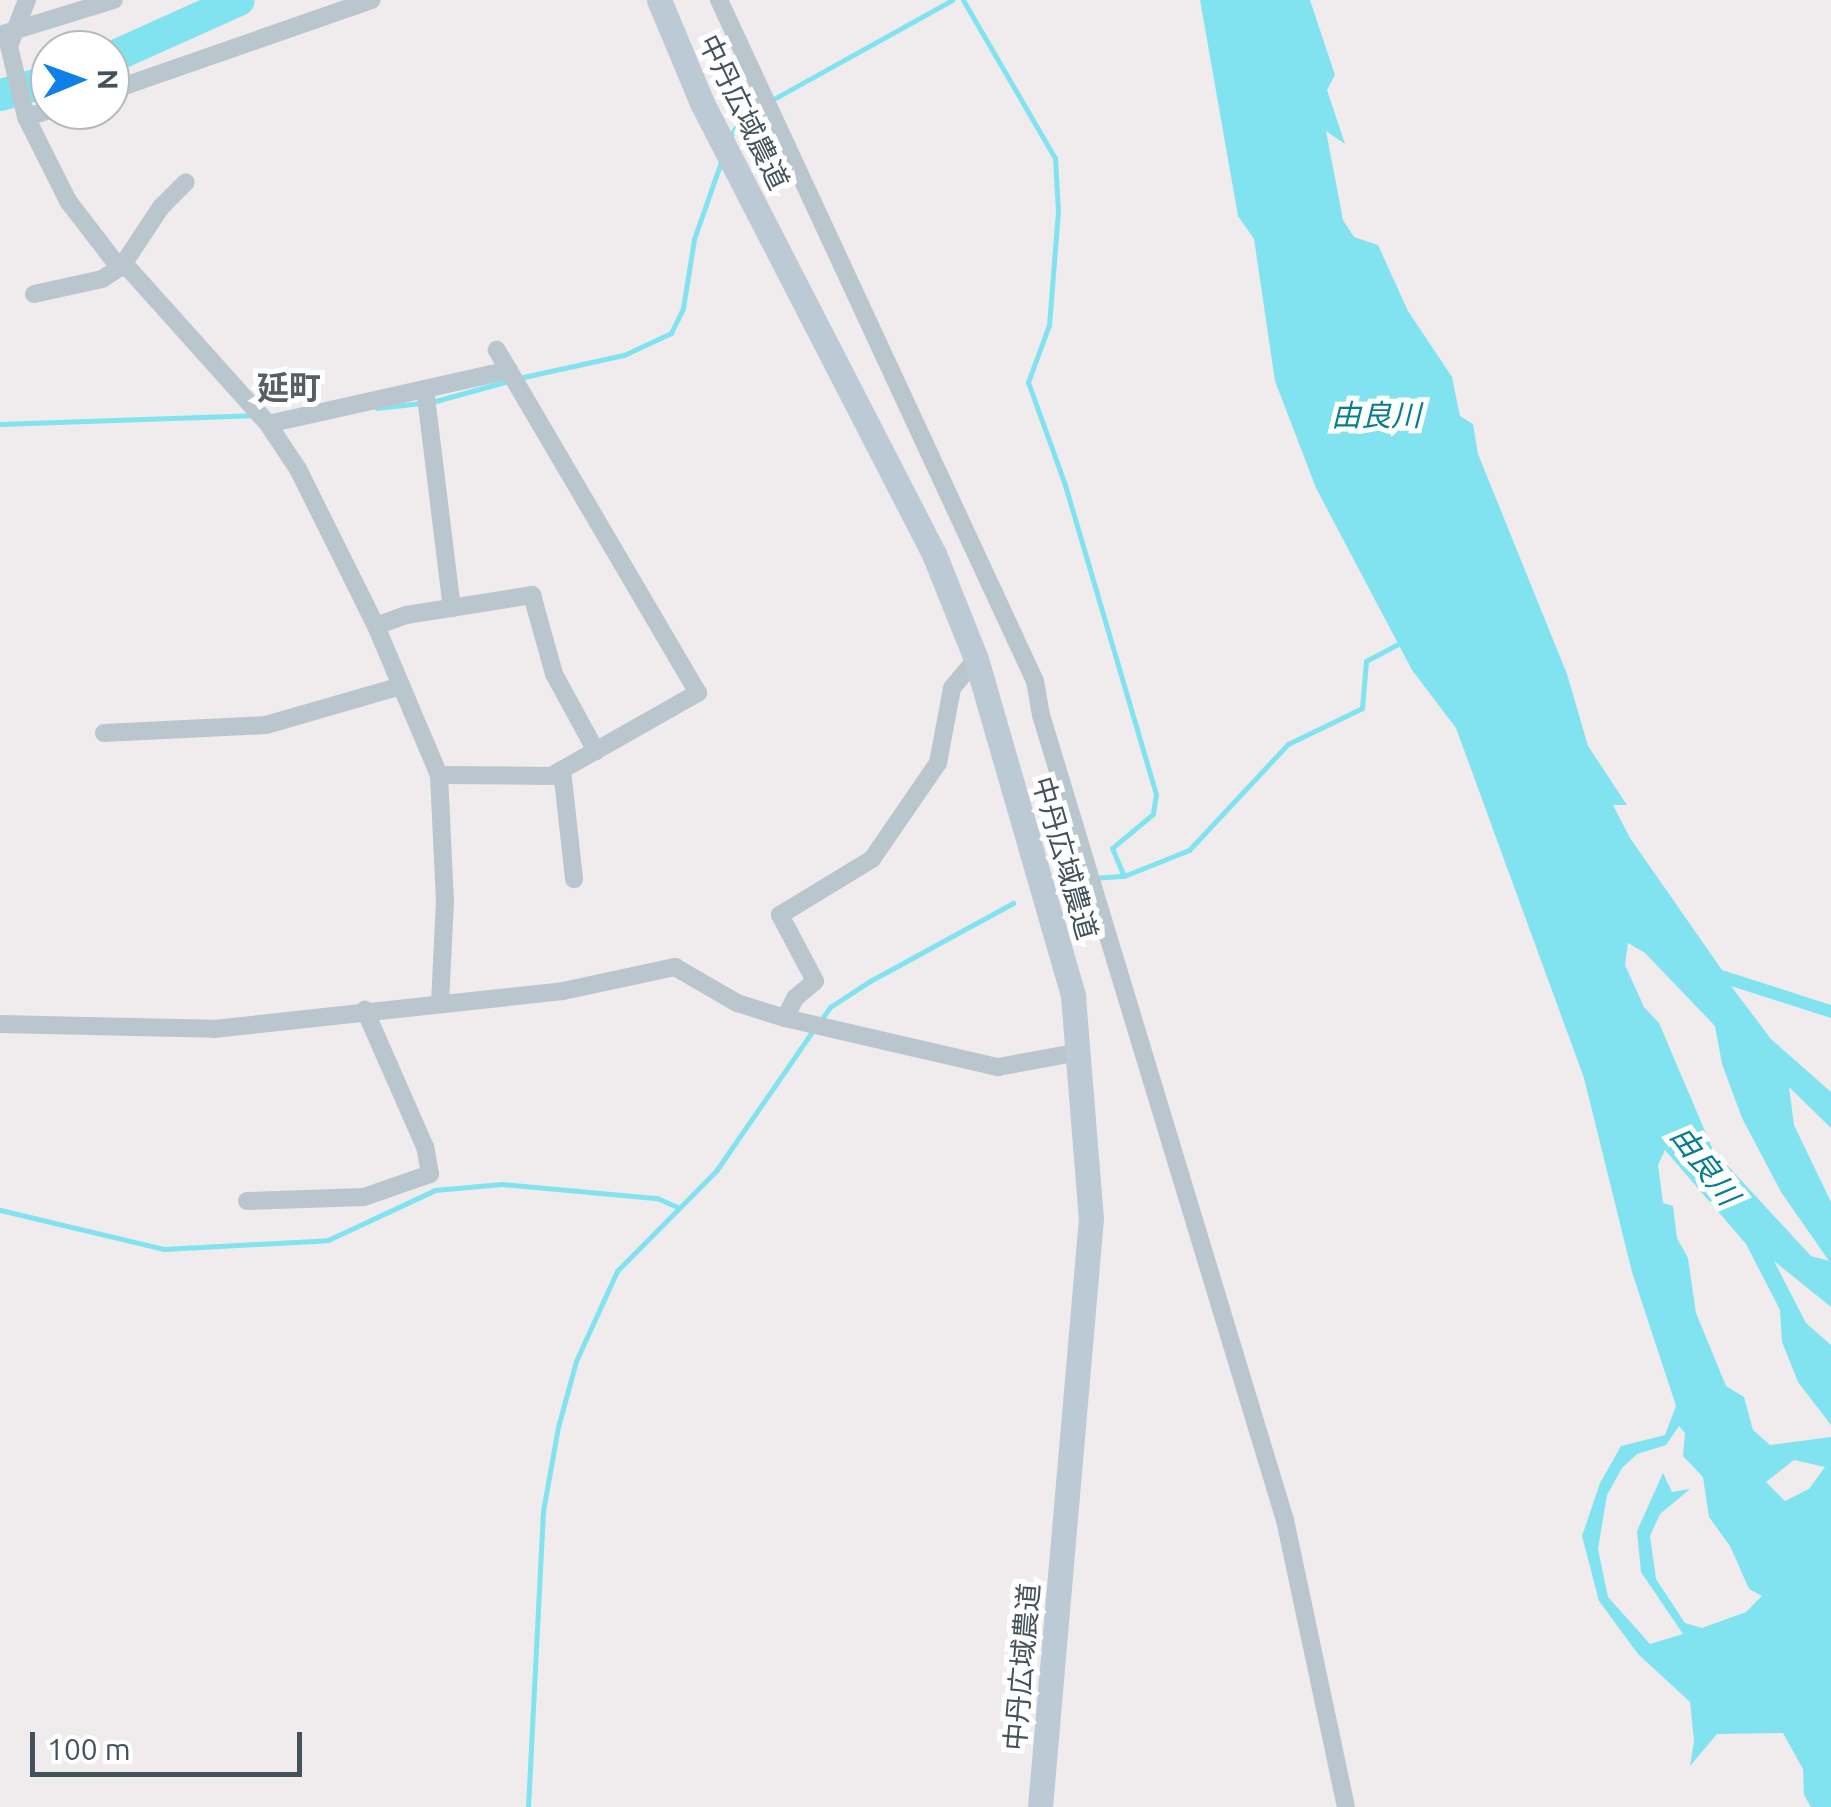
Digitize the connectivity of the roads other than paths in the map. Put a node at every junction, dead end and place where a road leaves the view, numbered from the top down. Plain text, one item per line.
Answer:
1 (26, 0) edge
2 (114, 0) edge
3 (372, 0) edge
4 (659, 0) edge
5 (719, 0) edge
6 (9, 37) edge
7 (130, 83) edge
8 (25, 112) junction
9 (30, 112) edge
10 (186, 182) dead end
11 (122, 266) junction
12 (34, 294) dead end
13 (497, 350) dead end
14 (508, 370) junction
15 (425, 388) junction
16 (268, 424) junction
17 (452, 608) junction
18 (376, 626) junction
19 (976, 659) junction
20 (401, 686) junction
21 (104, 733) dead end
22 (596, 751) junction
23 (562, 770) junction
24 (440, 775) junction
25 (574, 879) dead end
26 (440, 1004) junction
27 (366, 1010) junction
28 (793, 1020) junction
29 (0, 1024) edge
30 (1080, 1052) junction
31 (247, 1200) dead end
32 (1040, 1807) edge
33 (1346, 1807) edge

1 - 6 street
2 - 6 street
3 - 7 street
4 - 19 street, 中丹広域農道
5 - 33 street
6 - 8 street
8 - 9 street
8 - 11 street
10 - 11 street
11 - 12 street
11 - 16 street
13 - 14 street
14 - 15 street
14 - 22 street
15 - 16 street
15 - 17 street
16 - 18 street
17 - 18 street
17 - 22 street
18 - 20 street
19 - 28 street
19 - 30 street, 中丹広域農道
20 - 21 street
20 - 24 street
22 - 23 street
23 - 24 street
23 - 25 street
24 - 26 street
26 - 27 street
26 - 28 street
27 - 29 street
27 - 31 street
28 - 30 street
30 - 32 street, 中丹広域農道

